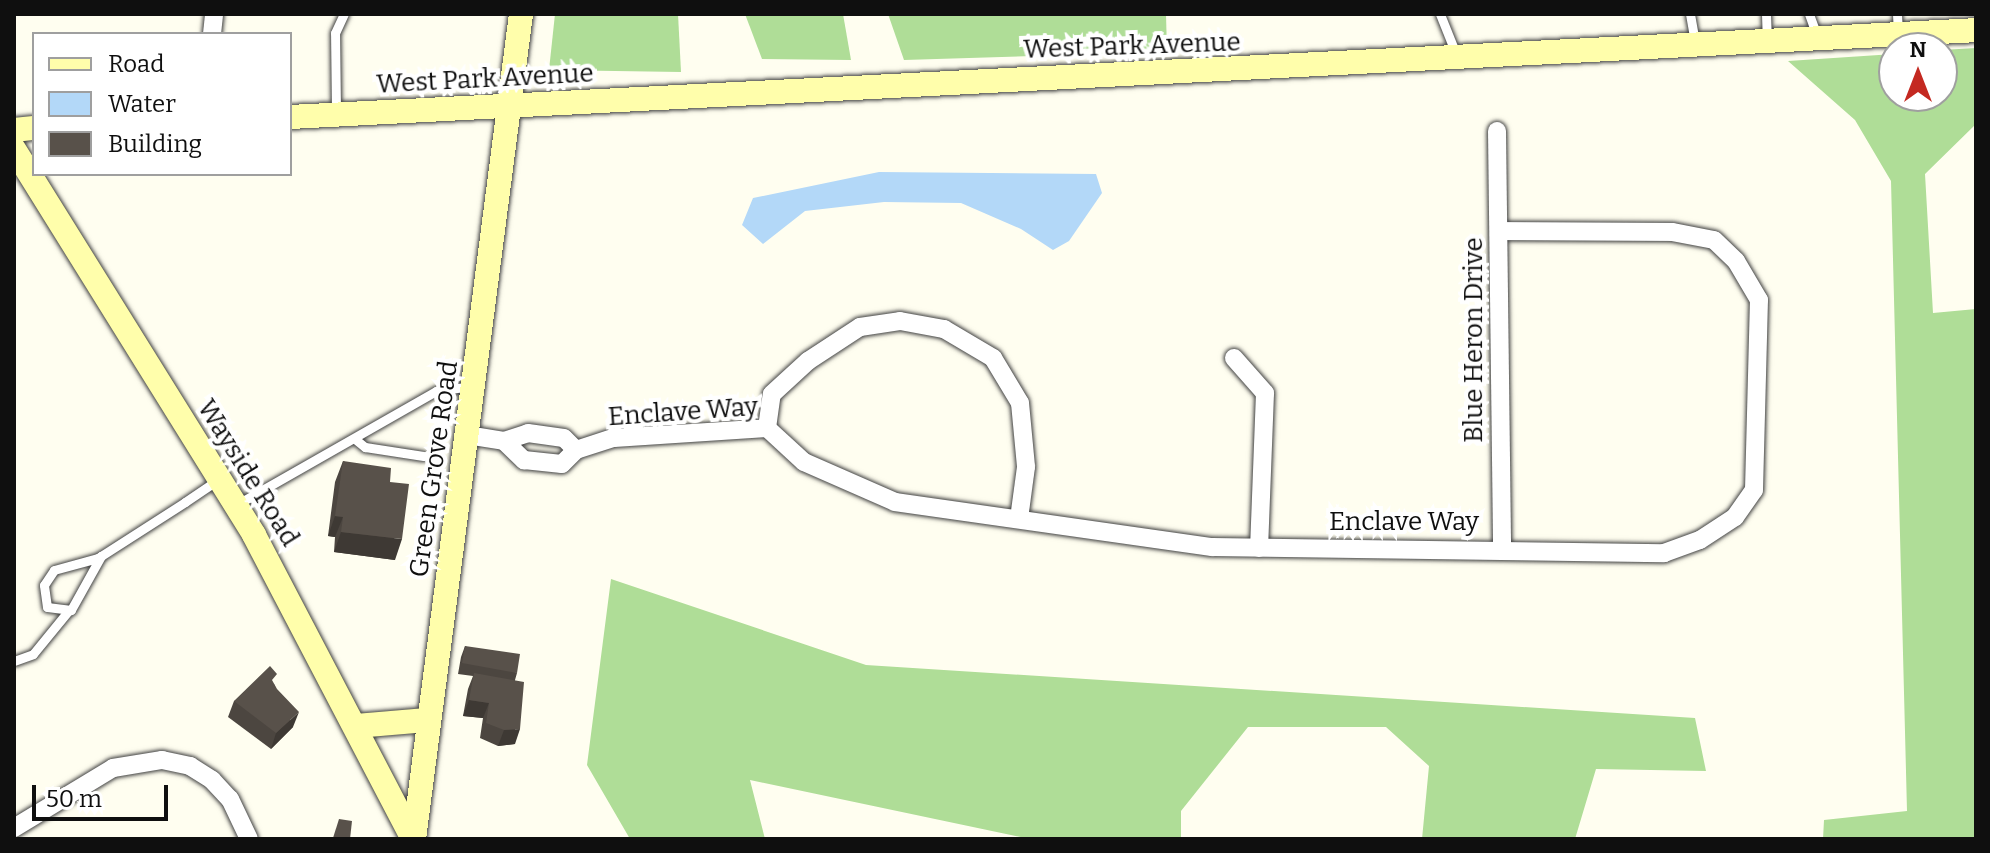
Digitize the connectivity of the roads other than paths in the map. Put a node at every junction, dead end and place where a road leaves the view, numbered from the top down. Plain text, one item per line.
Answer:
1 (344, 14) edge
2 (521, 14) edge
3 (1440, 14) edge
4 (1690, 14) edge
5 (1766, 14) edge
6 (1809, 14) edge
7 (1897, 25) edge
8 (1976, 30) edge
9 (1818, 39) junction
10 (1768, 41) junction
11 (1695, 46) junction
12 (1456, 59) junction
13 (509, 107) junction
14 (336, 115) junction
15 (292, 117) edge
16 (1497, 131) dead end
17 (14, 149) edge
18 (1499, 231) junction
19 (1234, 358) dead end
20 (474, 386) junction
21 (767, 428) junction
22 (467, 435) junction
23 (355, 439) junction
24 (504, 441) junction
25 (576, 450) junction
26 (423, 456) dead end
27 (219, 479) junction
28 (236, 505) junction
29 (1019, 519) junction
30 (1502, 547) junction
31 (1259, 548) junction
32 (101, 556) junction
33 (69, 610) junction
34 (14, 661) edge
35 (427, 720) junction
36 (356, 726) junction
37 (14, 828) edge
38 (249, 839) edge
39 (414, 839) edge

1 - 14 lane
2 - 13 street, Green Grove Road
3 - 12 lane
4 - 11 lane
5 - 10 lane
6 - 9 lane
7 - 8 street, West Park Avenue
7 - 9 street, West Park Avenue
9 - 10 street, West Park Avenue
10 - 11 street, West Park Avenue
11 - 12 street, West Park Avenue
12 - 13 street, West Park Avenue
13 - 14 street, West Park Avenue
13 - 20 street, Green Grove Road
14 - 15 street, West Park Avenue
16 - 18 street, Blue Heron Drive
17 - 27 street, Wayside Road
18 - 30 street, Blue Heron Drive
18 - 30 street, Enclave Way
19 - 31 street
20 - 22 street, Green Grove Road
20 - 23 lane
21 - 25 street, Enclave Way
21 - 29 street, Enclave Way
21 - 29 street
22 - 24 street, Enclave Way
22 - 35 street, Green Grove Road
23 - 26 lane
23 - 28 lane
24 - 25 street, Enclave Way
24 - 25 street, Enclave Way
27 - 28 street, Wayside Road
27 - 32 lane
28 - 36 street, Wayside Road
29 - 31 street, Enclave Way
30 - 31 street, Enclave Way
32 - 33 lane
32 - 33 lane
33 - 34 lane
35 - 36 street
35 - 39 street, Green Grove Road
36 - 39 street, Wayside Road
37 - 38 street

